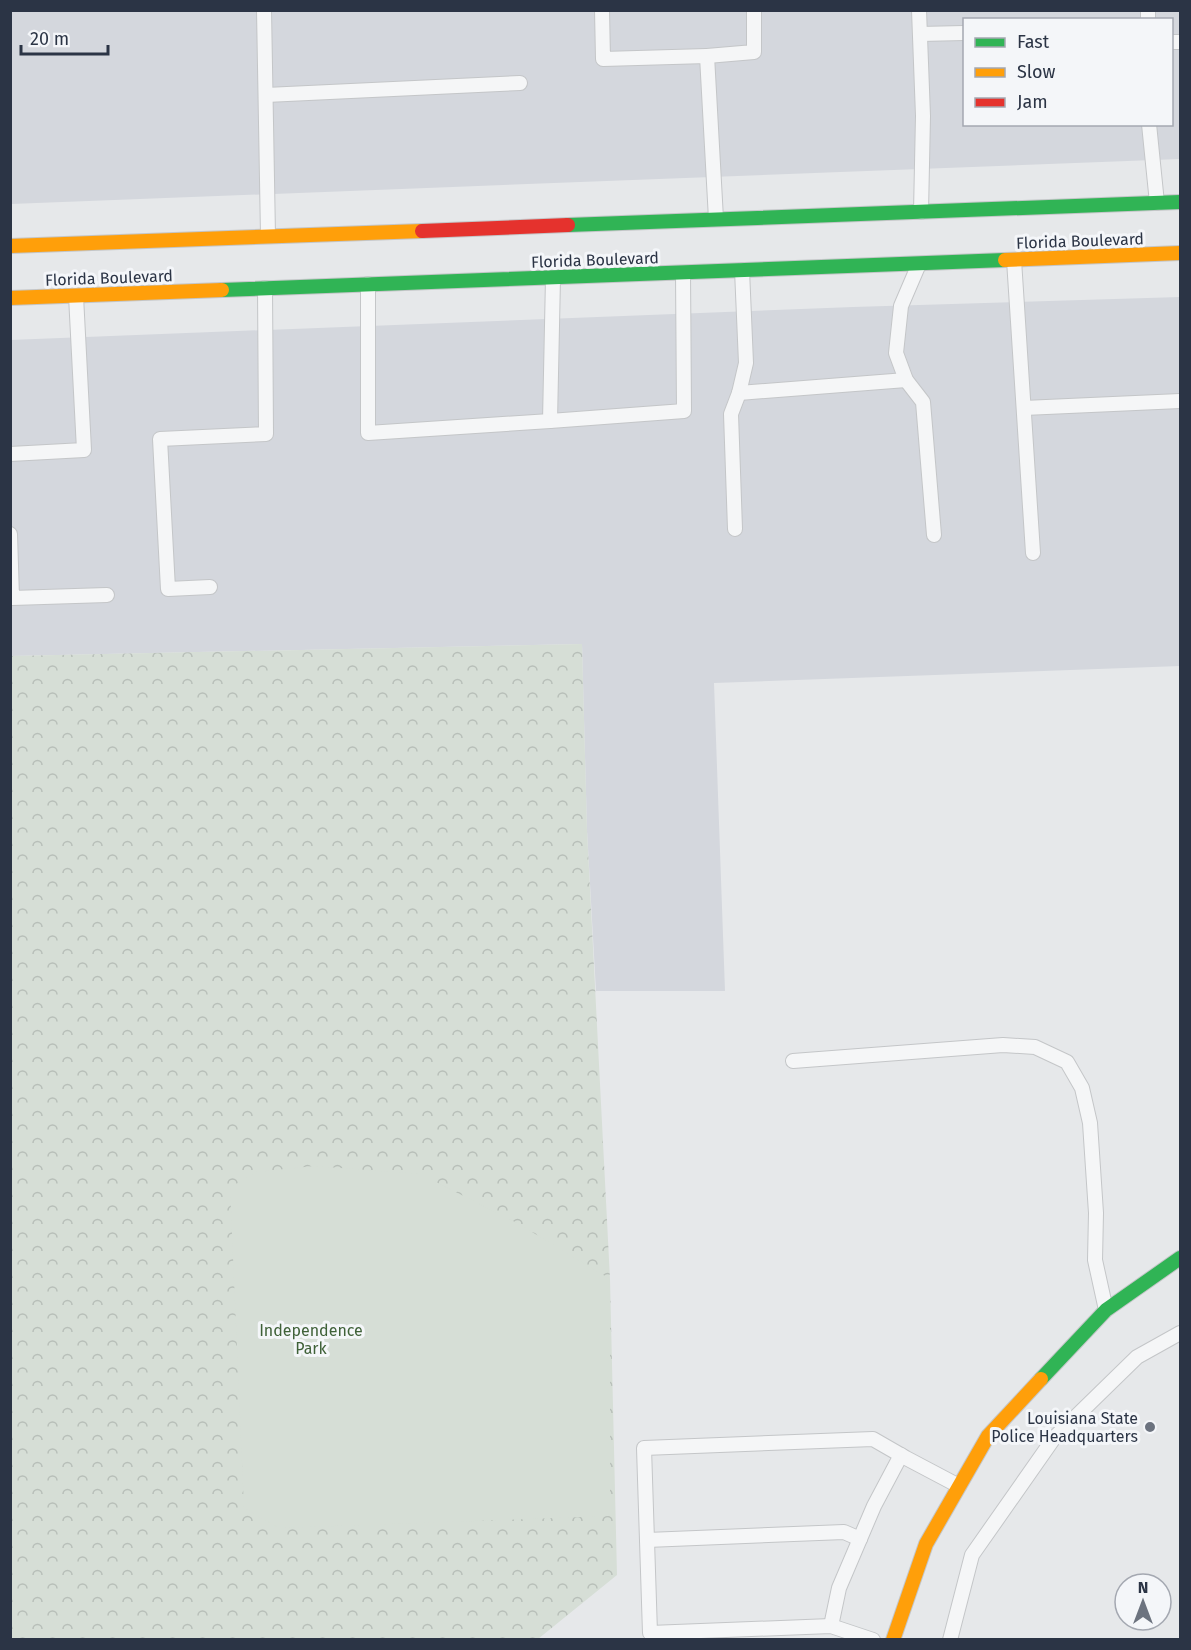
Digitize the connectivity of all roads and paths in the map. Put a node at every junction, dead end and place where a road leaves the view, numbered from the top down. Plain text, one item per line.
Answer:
1 (264, 10) edge
2 (602, 10) edge
3 (754, 10) edge
4 (919, 10) edge
5 (963, 33) edge
6 (920, 34) junction
7 (707, 56) junction
8 (520, 83) dead end
9 (266, 95) junction
10 (1149, 126) edge
11 (1180, 202) edge
12 (1156, 203) junction
13 (921, 217) junction
14 (716, 219) junction
15 (268, 241) junction
16 (10, 246) edge
17 (1180, 253) edge
18 (920, 258) junction
19 (1014, 260) junction
20 (741, 270) junction
21 (683, 273) junction
22 (553, 278) junction
23 (265, 283) junction
24 (368, 284) junction
25 (76, 296) junction
26 (10, 298) edge
27 (906, 380) junction
28 (740, 393) junction
29 (1180, 401) edge
30 (1024, 408) junction
31 (549, 421) junction
32 (10, 454) edge
33 (735, 529) dead end
34 (10, 534) edge
35 (934, 535) dead end
36 (1033, 553) dead end
37 (210, 587) dead end
38 (107, 595) dead end
39 (793, 1061) dead end
40 (1180, 1258) edge
41 (1106, 1310) junction
42 (1180, 1333) edge
43 (901, 1455) junction
44 (959, 1486) junction
45 (860, 1539) junction
46 (647, 1540) junction
47 (831, 1626) junction
48 (873, 1640) edge
49 (893, 1640) edge
50 (950, 1640) edge

1 - 9 lane
2 - 7 lane
3 - 7 lane
4 - 6 lane
5 - 6 lane
6 - 13 lane
7 - 14 lane
8 - 9 lane
9 - 15 lane
10 - 12 lane
11 - 12 main road
12 - 13 main road
13 - 14 main road
14 - 15 main road
15 - 16 main road
17 - 19 main road, Florida Boulevard
18 - 19 main road, Florida Boulevard
18 - 20 main road, Florida Boulevard
18 - 27 lane
19 - 30 lane
20 - 21 main road, Florida Boulevard
20 - 28 lane
21 - 22 main road, Florida Boulevard
21 - 31 lane
22 - 24 main road, Florida Boulevard
22 - 31 lane
23 - 24 main road, Florida Boulevard
23 - 25 main road, Florida Boulevard
23 - 37 lane
24 - 31 lane
25 - 26 main road, Florida Boulevard
25 - 32 lane
27 - 28 lane
27 - 35 lane
28 - 33 lane
29 - 30 lane
30 - 36 lane
34 - 38 lane
39 - 41 lane
40 - 41 main road
41 - 44 main road
42 - 50 lane
43 - 44 lane
43 - 45 lane
43 - 46 lane
44 - 49 main road
45 - 46 lane
45 - 47 lane
46 - 47 lane
47 - 48 lane

